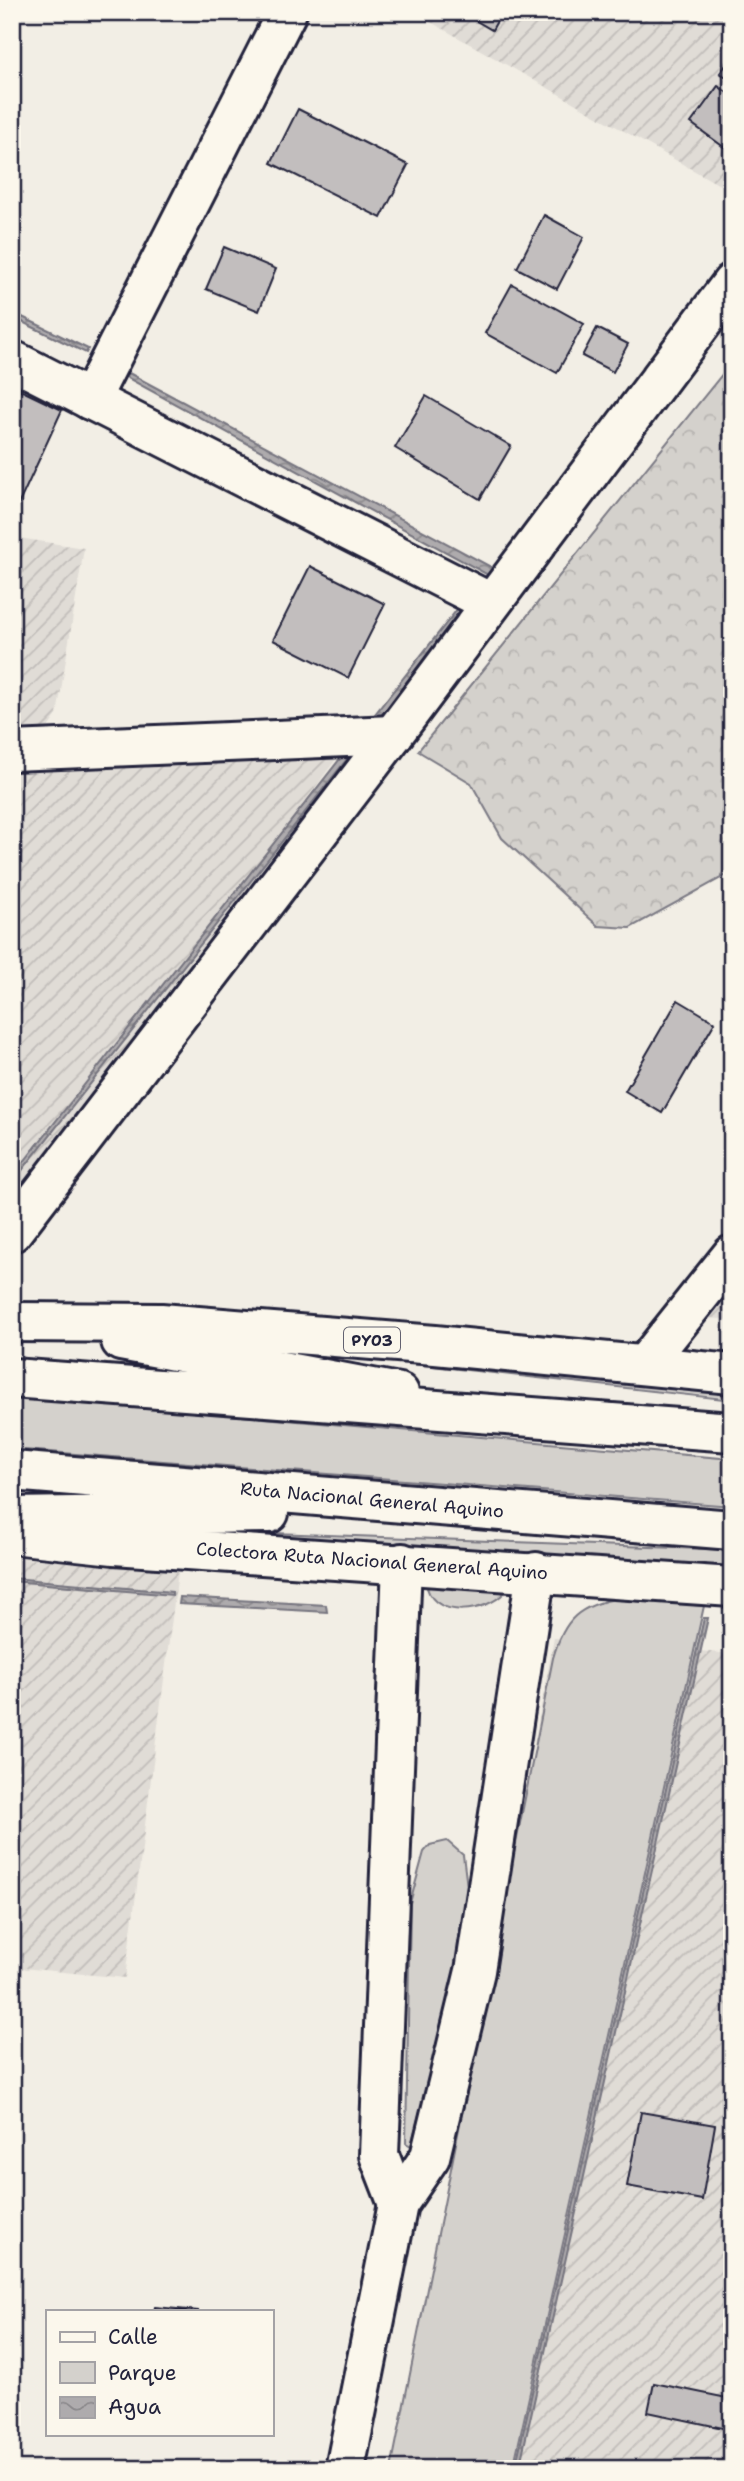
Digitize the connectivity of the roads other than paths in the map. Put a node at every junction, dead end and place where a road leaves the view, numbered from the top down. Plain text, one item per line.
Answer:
1 (287, 12) edge
2 (732, 283) edge
3 (12, 360) edge
4 (90, 400) junction
5 (489, 602) junction
6 (393, 734) junction
7 (12, 751) edge
8 (12, 1232) edge
9 (732, 1255) edge
10 (20, 1323) edge
11 (645, 1364) junction
12 (732, 1374) edge
13 (12, 1378) edge
14 (518, 1416) junction
15 (732, 1432) edge
16 (12, 1471) edge
17 (498, 1510) junction
18 (12, 1517) edge
19 (732, 1530) edge
20 (12, 1534) edge
21 (402, 1563) junction
22 (536, 1572) junction
23 (732, 1587) edge
24 (398, 2204) junction
25 (345, 2469) edge

1 - 4 main road
2 - 5 main road
3 - 4 main road
4 - 5 main road
5 - 6 main road
6 - 7 main road
6 - 8 main road
9 - 11 main road
10 - 11 main road, PY03
10 - 14 main road
11 - 12 main road, PY03
13 - 14 main road
14 - 15 main road
16 - 17 main road, Ruta Nacional General Aquino
17 - 18 main road
17 - 19 main road, Ruta Nacional General Aquino
20 - 21 main road, Colectora Ruta Nacional General Aquino
21 - 22 main road, Colectora Ruta Nacional General Aquino
21 - 24 main road
22 - 23 main road, Colectora Ruta Nacional General Aquino
22 - 24 main road
24 - 25 main road

